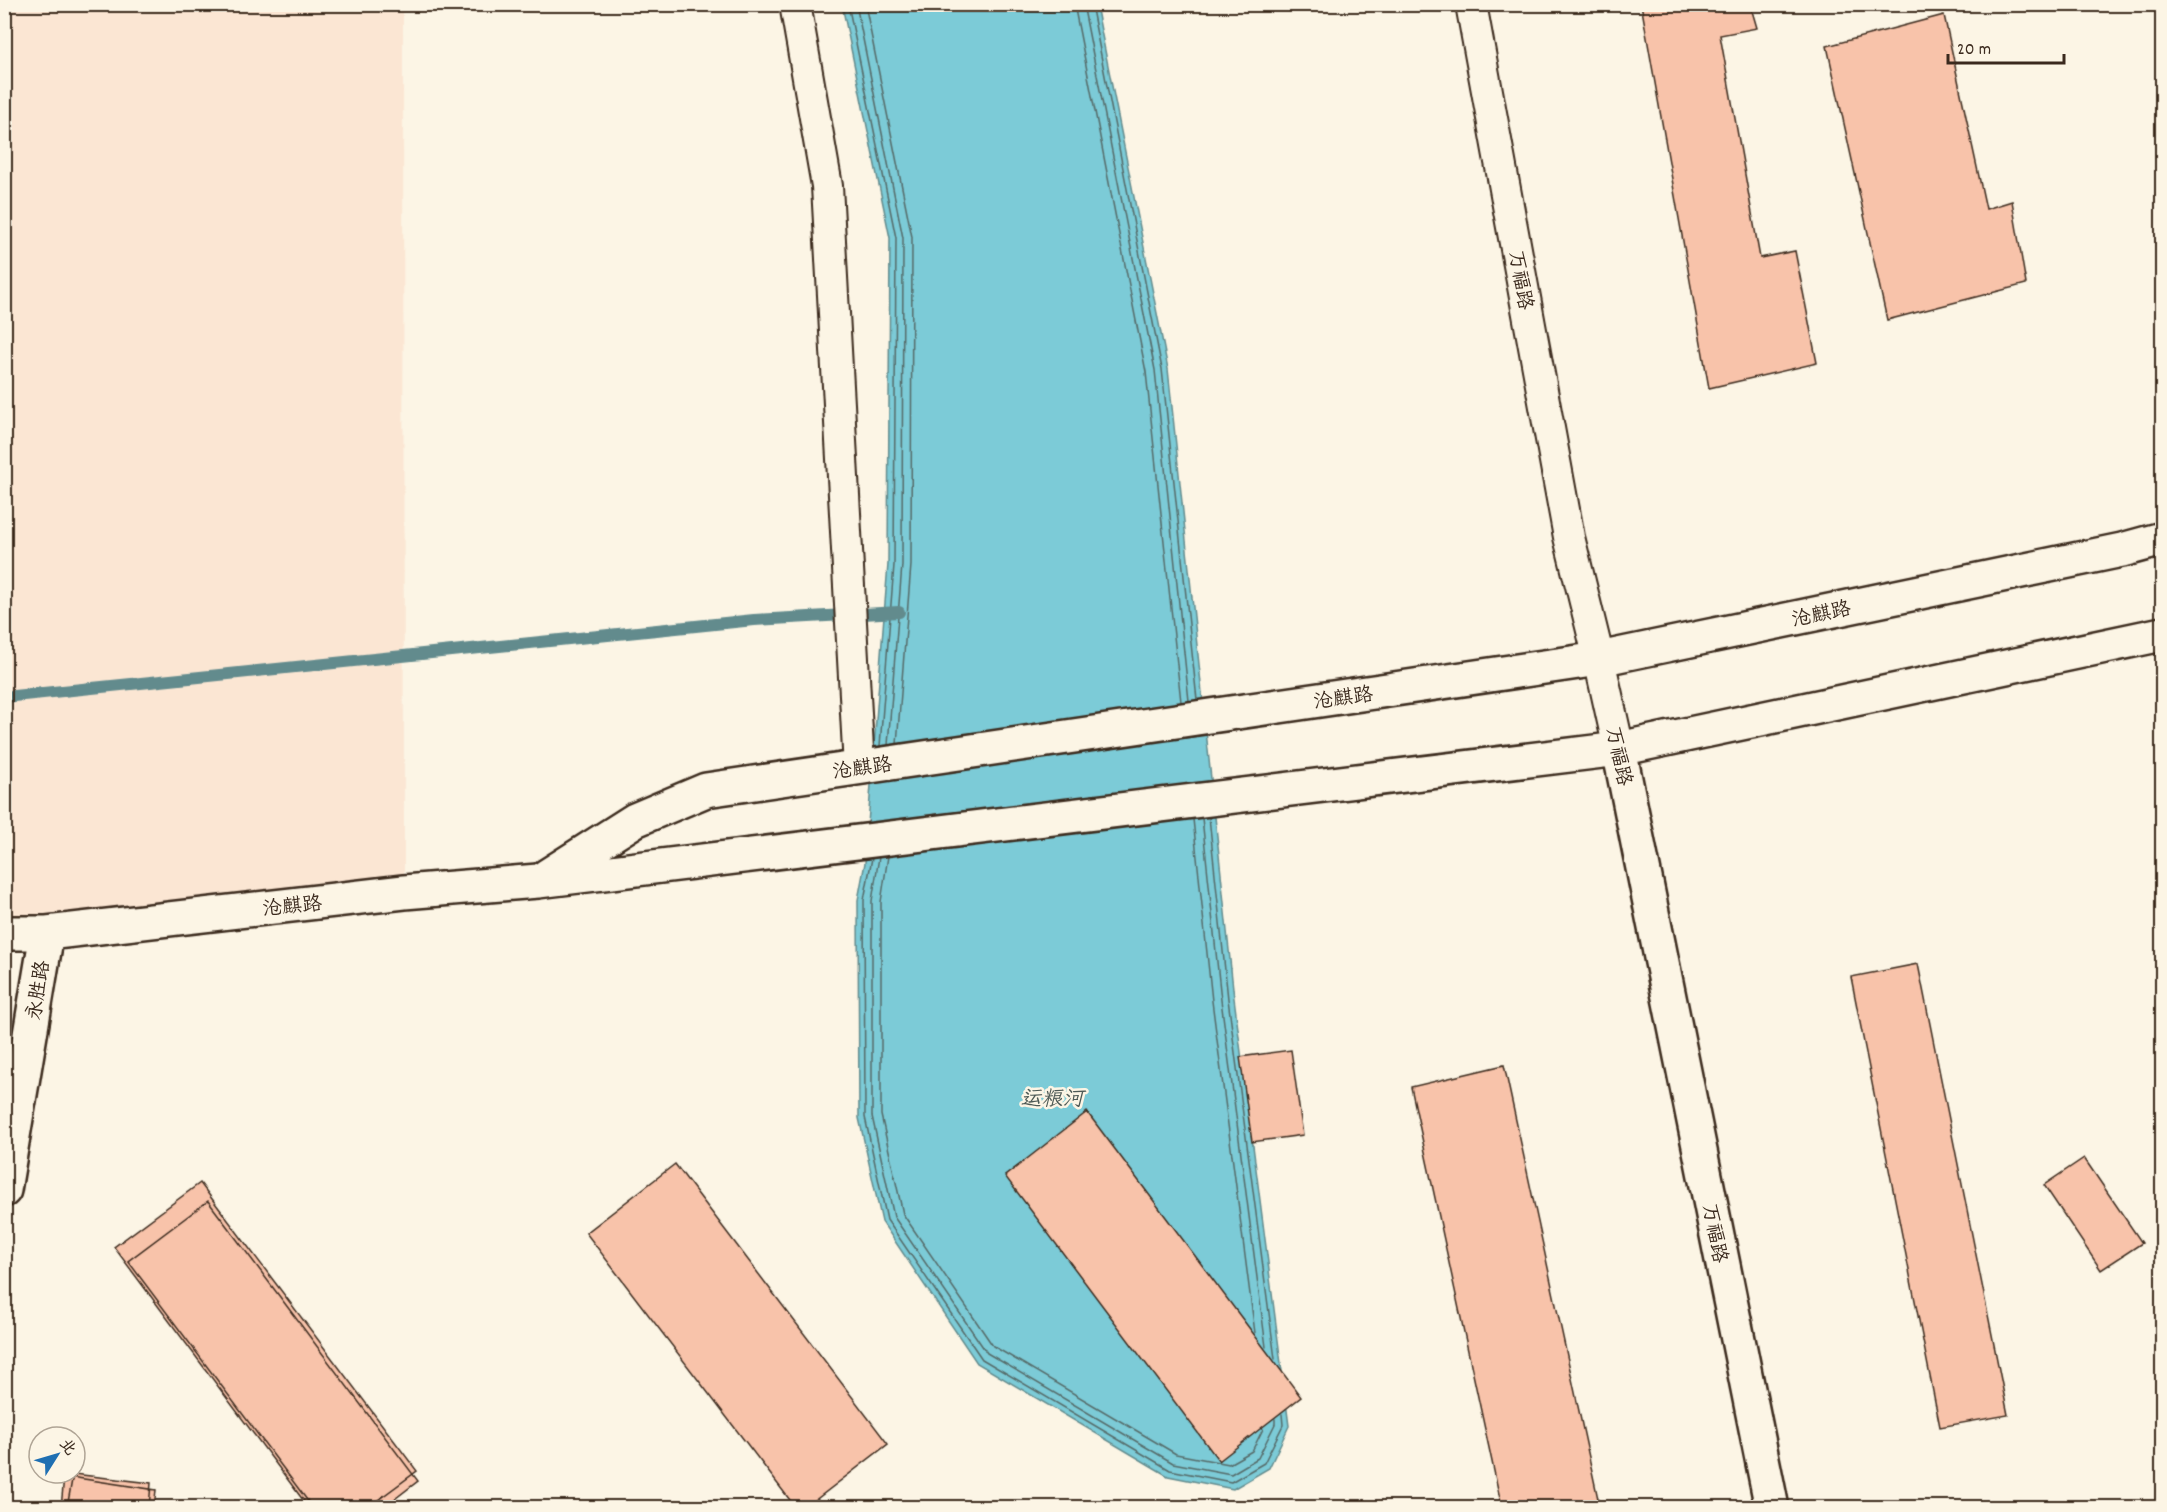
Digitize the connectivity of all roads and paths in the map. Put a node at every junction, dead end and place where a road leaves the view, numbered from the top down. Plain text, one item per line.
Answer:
1 (795, 4) edge
2 (1472, 4) edge
3 (2163, 539) edge
4 (2163, 633) edge
5 (1599, 659) junction
6 (1619, 749) junction
7 (859, 768) junction
8 (538, 882) junction
9 (4, 933) edge
10 (47, 933) junction
11 (4, 1190) edge
12 (1772, 1508) edge

1 - 7 street
2 - 5 street, 万福路
3 - 5 main road, 沧麒路
4 - 6 main road, 沧麒路
5 - 6 street, 万福路
5 - 7 main road, 沧麒路
6 - 8 main road, 沧麒路
6 - 12 main road, 万福路
7 - 8 main road, 沧麒路
8 - 10 main road, 沧麒路
9 - 10 main road, 沧麒路
10 - 11 main road, 永胜路

